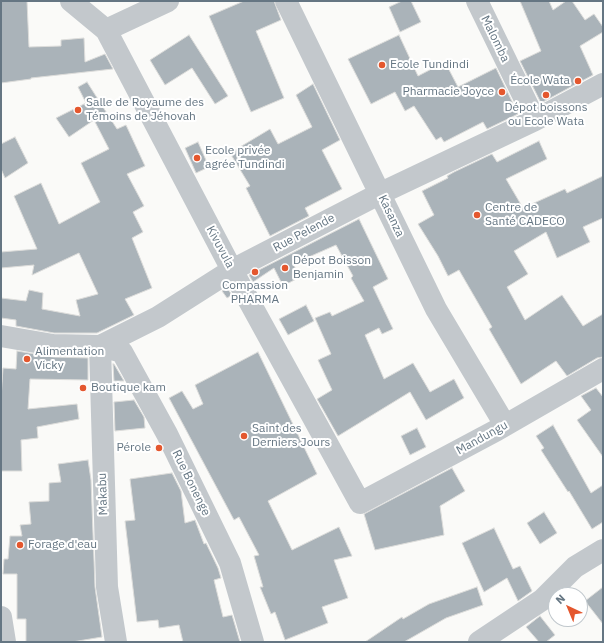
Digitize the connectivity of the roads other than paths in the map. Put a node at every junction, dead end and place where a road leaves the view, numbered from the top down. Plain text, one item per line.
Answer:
1 (71, 1) edge
2 (168, 1) edge
3 (286, 1) edge
4 (476, 1) edge
5 (106, 30) junction
6 (603, 84) edge
7 (535, 120) junction
8 (380, 193) junction
9 (232, 270) junction
10 (1, 336) edge
11 (100, 346) junction
12 (603, 369) edge
13 (505, 425) junction
14 (360, 502) joint
15 (603, 550) edge
16 (1, 617) edge
17 (5, 642) edge
18 (116, 642) edge
19 (253, 642) edge
20 (478, 642) edge

1 - 5 street, Kivuvula
2 - 5 street
3 - 8 street, Kasanza
4 - 7 street, Malomba
5 - 9 street, Kivuvula
6 - 7 street, Rue Pelende
7 - 8 street, Rue Pelende
8 - 9 street, Rue Pelende
8 - 13 street, Kasanza
9 - 11 street, Rue Pelende
9 - 14 street, Kivuvula
10 - 11 street, Rue Pelende
11 - 18 street, Makabu
11 - 19 street, Rue Bonenge
12 - 13 street, Mandungu
13 - 14 street, Mandungu
15 - 20 street
16 - 17 street

